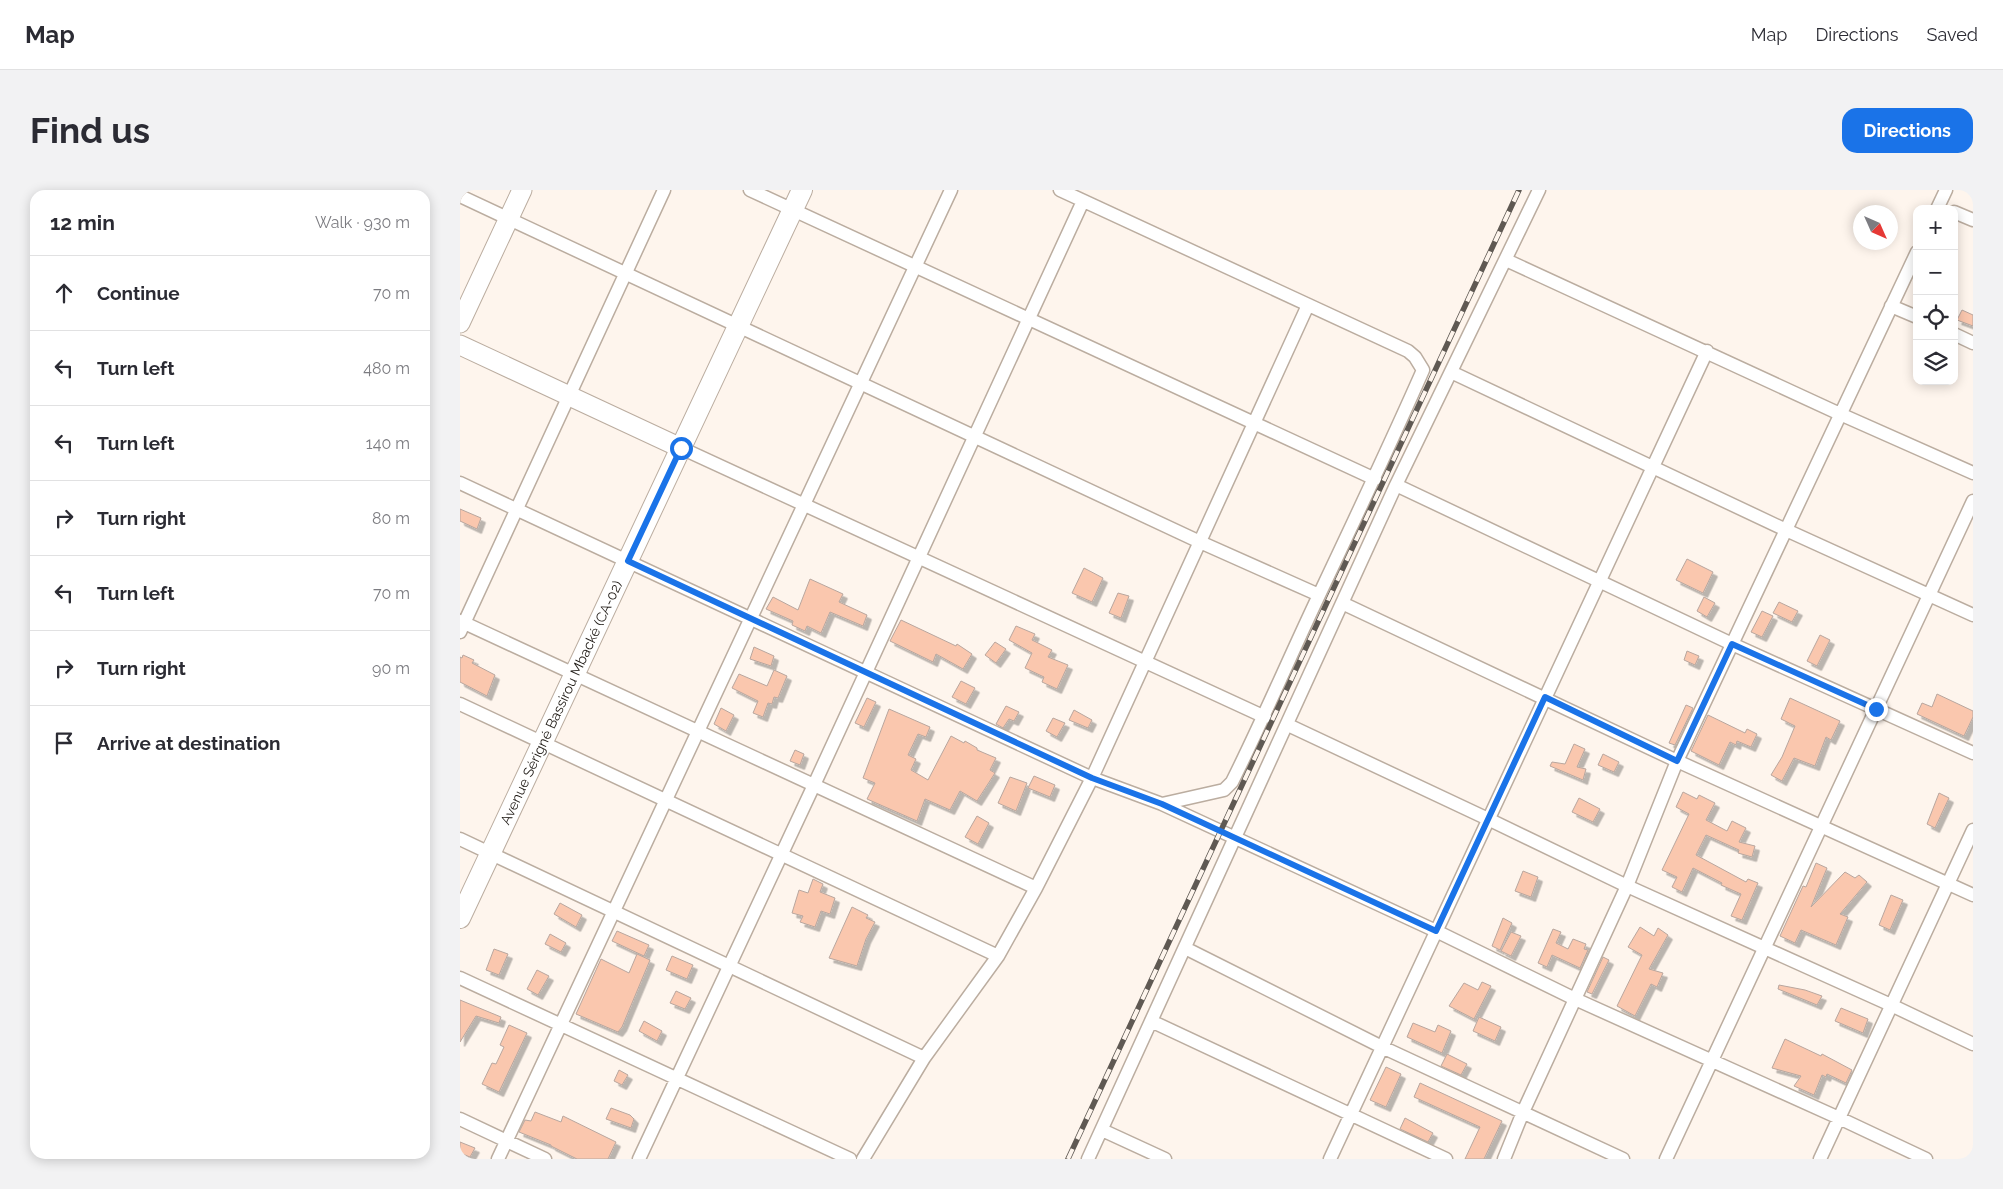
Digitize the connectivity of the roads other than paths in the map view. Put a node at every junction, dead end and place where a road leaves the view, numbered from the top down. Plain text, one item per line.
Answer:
1 (522, 190) edge
2 (664, 190) edge
3 (750, 190) edge
4 (802, 190) edge
5 (951, 190) edge
6 (1060, 190) edge
7 (1539, 190) edge
8 (1946, 190) edge
9 (460, 196) edge
10 (1083, 201) junction
11 (1942, 205) edge
12 (792, 210) junction
13 (1958, 214) edge
14 (509, 219) junction
15 (1973, 220) edge
16 (1506, 260) junction
17 (1913, 260) edge
18 (915, 267) junction
19 (625, 273) junction
20 (1308, 305) junction
21 (1891, 306) junction
22 (1913, 315) edge
23 (1028, 319) junction
24 (460, 323) edge
25 (738, 326) junction
26 (1958, 336) edge
27 (1973, 343) edge
28 (460, 345) edge
29 (1707, 351) junction
30 (1451, 372) junction
31 (861, 383) junction
32 (569, 396) junction
33 (1840, 414) junction
34 (1254, 424) junction
35 (974, 436) junction
36 (681, 448) junction
37 (1653, 466) junction
38 (1973, 473) edge
39 (1375, 479) junction
40 (460, 482) edge
41 (1396, 485) junction
42 (1973, 501) edge
43 (804, 504) junction
44 (517, 509) junction
45 (1786, 530) junction
46 (1200, 542) junction
47 (918, 557) junction
48 (628, 561) junction
49 (1600, 580) junction
50 (1319, 595) junction
51 (1929, 595) junction
52 (1342, 602) junction
53 (1973, 615) edge
54 (751, 618) junction
55 (461, 626) edge
56 (1732, 644) junction
57 (1145, 661) junction
58 (865, 672) junction
59 (574, 674) junction
60 (1545, 697) junction
61 (460, 704) edge
62 (1876, 709) junction
63 (1265, 716) junction
64 (1288, 725) junction
65 (699, 732) junction
66 (542, 743) junction
67 (1973, 753) edge
68 (1677, 761) junction
69 (1092, 778) junction
70 (814, 785) junction
71 (666, 801) junction
72 (1162, 804) junction
73 (1488, 819) junction
74 (1822, 826) junction
75 (1973, 830) edge
76 (1236, 838) junction
77 (460, 839) edge
78 (490, 853) junction
79 (780, 854) junction
80 (1948, 883) junction
81 (1627, 886) junction
82 (1036, 888) junction
83 (1973, 895) edge
84 (614, 912) junction
85 (460, 918) edge
86 (1436, 931) junction
87 (1185, 948) junction
88 (1765, 948) junction
89 (998, 956) junction
90 (729, 966) junction
91 (460, 978) edge
92 (1575, 999) junction
93 (1891, 1005) junction
94 (1151, 1021) junction
95 (561, 1024) junction
96 (1973, 1044) edge
97 (1382, 1047) junction
98 (924, 1058) junction
99 (1712, 1060) junction
100 (676, 1078) junction
101 (1523, 1112) junction
102 (1351, 1114) junction
103 (1839, 1118) junction
104 (460, 1119) edge
105 (1102, 1130) junction
106 (506, 1141) junction
107 (498, 1159) edge
108 (545, 1159) edge
109 (639, 1159) edge
110 (850, 1159) edge
111 (863, 1159) edge
112 (1088, 1159) edge
113 (1165, 1159) edge
114 (1330, 1159) edge
115 (1446, 1159) edge
116 (1504, 1159) edge
117 (1623, 1159) edge
118 (1666, 1159) edge
119 (1820, 1159) edge
120 (1926, 1159) edge

1 - 14 street
2 - 19 street
3 - 12 street
4 - 12 main road, Avenue Sérigné Bassirou Mbacké (CA-02)
5 - 18 street
6 - 10 street
7 - 16 street
8 - 11 street
9 - 14 street
10 - 20 street
10 - 23 street
12 - 18 street
12 - 25 main road, Avenue Sérigné Bassirou Mbacké (CA-02)
13 - 15 street
14 - 19 street
14 - 24 street
16 - 29 street
16 - 30 street
17 - 21 street
18 - 23 street
18 - 31 street
19 - 25 street
19 - 32 street
20 - 34 street
20 - 39 street
21 - 22 street
21 - 33 street
23 - 34 street
23 - 35 street
25 - 31 street
25 - 36 main road, Avenue Sérigné Bassirou Mbacké (CA-02)
26 - 27 street
28 - 32 street
29 - 33 street
29 - 37 street
30 - 37 street
30 - 41 street
31 - 35 street
31 - 43 street
32 - 36 street
32 - 44 street
33 - 38 street
33 - 45 street
34 - 39 street
34 - 46 street
35 - 46 street
35 - 47 street
36 - 43 street
36 - 48 main road, Avenue Sérigné Bassirou Mbacké (CA-02)
37 - 45 street
37 - 49 street
39 - 50 street
40 - 44 street
41 - 49 street
41 - 52 street
42 - 51 street
43 - 47 street
43 - 54 street
44 - 48 street
44 - 55 street
45 - 51 street
45 - 56 street
46 - 50 street
46 - 57 street
47 - 57 street
47 - 58 street
48 - 54 street
48 - 59 main road, Avenue Sérigné Bassirou Mbacké (CA-02)
49 - 56 street
49 - 60 street
50 - 63 street
51 - 53 street
51 - 62 street
52 - 60 street
52 - 64 street
54 - 58 street
54 - 65 street
55 - 59 street
56 - 62 street
56 - 68 street
57 - 63 street
57 - 69 street
58 - 69 street
58 - 70 street
59 - 65 street
59 - 66 main road, Avenue Sérigné Bassirou Mbacké (CA-02)
60 - 68 street
60 - 73 street
61 - 66 street
62 - 67 street
62 - 74 street
63 - 72 street
64 - 73 street
64 - 76 street
65 - 70 street
65 - 71 street
66 - 71 street
66 - 78 main road, Avenue Sérigné Bassirou Mbacké (CA-02)
68 - 74 street
68 - 81 street
69 - 72 street
69 - 82 street
70 - 79 street
70 - 82 street
71 - 79 street
71 - 84 street
72 - 76 street
73 - 81 street
73 - 86 street
74 - 80 street
74 - 88 street
75 - 80 street
76 - 86 street
76 - 87 street
77 - 78 street
78 - 84 street
78 - 85 main road, Avenue Sérigné Bassirou Mbacké (CA-02)
79 - 89 street
79 - 90 street
80 - 83 street
80 - 93 street
81 - 88 street
81 - 92 street
82 - 89 street
84 - 90 street
84 - 95 street
86 - 92 street
86 - 97 street
87 - 94 street
87 - 97 street
88 - 93 street
88 - 99 street
89 - 98 street
90 - 98 street
90 - 100 street
91 - 95 street
92 - 99 street
92 - 101 street
93 - 96 street
93 - 103 street
94 - 102 street
94 - 105 street
95 - 100 street
95 - 106 street
97 - 101 street
97 - 102 street
98 - 111 street
99 - 103 street
99 - 118 street
100 - 109 street
100 - 110 street
101 - 116 street
101 - 117 street
102 - 114 street
102 - 115 street
103 - 119 street
103 - 120 street
104 - 106 street
105 - 112 street
105 - 113 street
106 - 107 street
106 - 108 street

